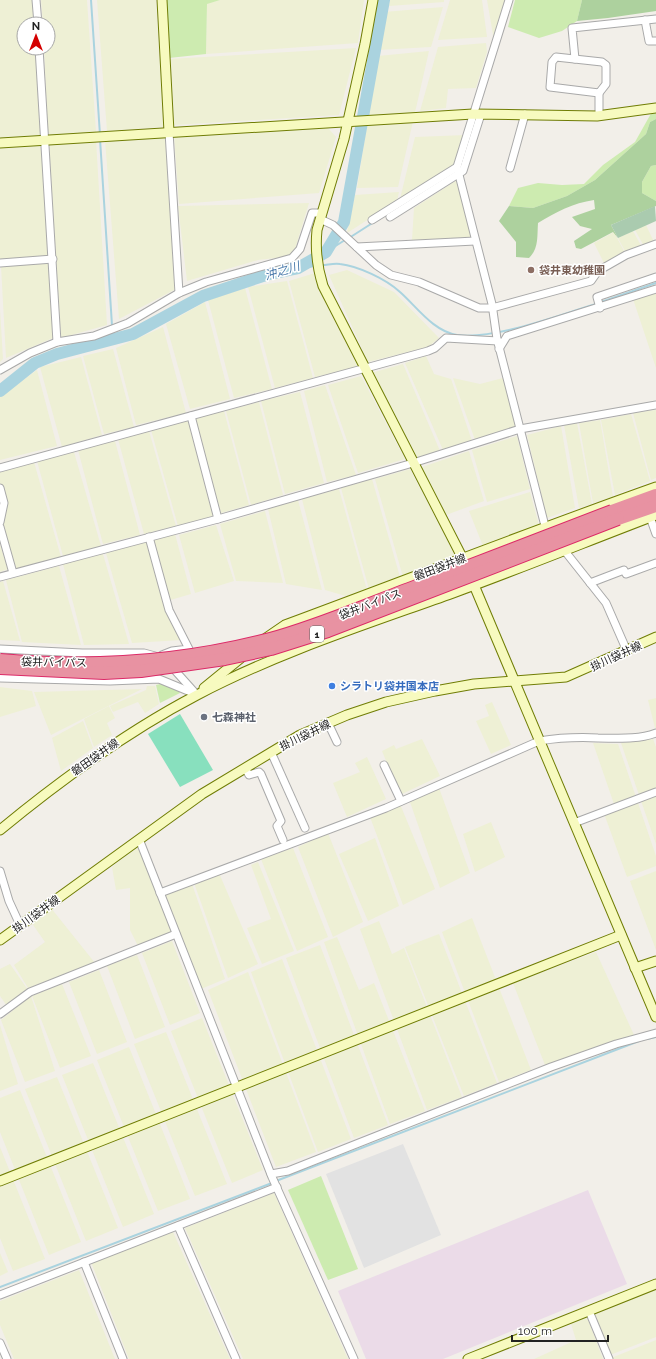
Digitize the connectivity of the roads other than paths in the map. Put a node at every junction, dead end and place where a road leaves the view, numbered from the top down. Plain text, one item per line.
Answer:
1 (36, 0) edge
2 (162, 0) edge
3 (373, 0) edge
4 (510, 0) edge
5 (37, 16) edge
6 (656, 19) edge
7 (645, 20) junction
8 (656, 41) edge
9 (41, 56) edge
10 (574, 59) junction
11 (599, 93) junction
12 (656, 108) edge
13 (477, 114) junction
14 (525, 114) junction
15 (599, 116) junction
16 (351, 121) junction
17 (169, 132) junction
18 (46, 140) junction
19 (0, 143) edge
20 (457, 167) junction
21 (510, 168) dead end
22 (459, 175) junction
23 (321, 216) junction
24 (390, 217) dead end
25 (372, 220) dead end
26 (476, 241) junction
27 (656, 244) edge
28 (357, 247) junction
29 (53, 259) junction
30 (0, 262) edge
31 (656, 277) edge
32 (656, 289) edge
33 (179, 293) junction
34 (599, 304) junction
35 (492, 308) junction
36 (58, 342) junction
37 (498, 343) junction
38 (365, 369) junction
39 (0, 370) edge
40 (656, 405) edge
41 (191, 416) junction
42 (520, 429) junction
43 (413, 463) junction
44 (0, 468) edge
45 (656, 487) edge
46 (0, 488) edge
47 (656, 495) edge
48 (656, 506) edge
49 (615, 515) junction
50 (653, 516) edge
51 (218, 519) junction
52 (0, 522) edge
53 (545, 526) junction
54 (0, 527) edge
55 (656, 534) edge
56 (149, 537) junction
57 (564, 550) junction
58 (463, 559) junction
59 (656, 562) edge
60 (13, 573) junction
61 (0, 577) edge
62 (590, 583) junction
63 (474, 585) junction
64 (656, 637) edge
65 (0, 648) edge
66 (627, 651) junction
67 (158, 657) junction
68 (0, 660) edge
69 (0, 668) edge
70 (0, 678) edge
71 (513, 681) junction
72 (197, 695) junction
73 (328, 723) junction
74 (656, 733) edge
75 (539, 741) junction
76 (337, 742) dead end
77 (271, 752) junction
78 (384, 765) dead end
79 (245, 768) junction
80 (656, 792) edge
81 (401, 801) junction
82 (574, 823) junction
83 (305, 828) dead end
84 (0, 830) edge
85 (139, 839) junction
86 (283, 840) dead end
87 (0, 871) edge
88 (160, 893) junction
89 (20, 925) junction
90 (176, 934) junction
91 (621, 935) junction
92 (0, 940) edge
93 (656, 961) edge
94 (635, 968) junction
95 (0, 1014) edge
96 (656, 1017) edge
97 (656, 1033) edge
98 (236, 1087) junction
99 (271, 1175) junction
100 (0, 1181) edge
101 (277, 1187) junction
102 (178, 1226) junction
103 (84, 1262) junction
104 (656, 1284) edge
105 (0, 1295) edge
106 (589, 1310) junction
107 (0, 1343) edge
108 (7, 1359) edge
109 (123, 1359) edge
110 (236, 1359) edge
111 (354, 1359) edge
112 (468, 1359) edge
113 (608, 1359) edge

1 - 5 street
2 - 17 street
3 - 16 street
4 - 13 street
6 - 7 street
7 - 8 street
7 - 10 street
9 - 18 street
10 - 11 street
10 - 11 street
11 - 15 street
12 - 15 street
13 - 14 street
13 - 16 street
13 - 20 street
13 - 22 street
14 - 15 street
14 - 21 street
16 - 17 street
16 - 23 street
17 - 18 street
17 - 33 street
18 - 19 street
18 - 29 street
20 - 22 street
20 - 25 street
22 - 24 street
22 - 26 street
23 - 28 street
23 - 33 street
23 - 38 street
26 - 28 street
26 - 35 street
27 - 35 street
28 - 35 street
29 - 30 street
29 - 36 street
31 - 34 street
32 - 34 street
33 - 36 street
34 - 37 street
35 - 37 street
36 - 39 street
37 - 38 street
37 - 42 street
38 - 41 street
38 - 43 street
40 - 42 street
41 - 44 street
41 - 51 street
42 - 43 street
42 - 53 street
43 - 51 street
43 - 58 street
45 - 53 street, 磐田袋井線
46 - 52 street
47 - 49 highway, 袋井バイパス / 1
48 - 49 highway, 袋井バイパス / 1
49 - 68 highway, 袋井バイパス / 1, bridge
49 - 69 highway, 袋井バイパス / 1, bridge
50 - 55 street
50 - 57 street, 磐田袋井線
51 - 56 street
53 - 58 street, 磐田袋井線
54 - 60 street
56 - 60 street
56 - 67 street
57 - 62 street
57 - 63 street, 磐田袋井線
58 - 63 street
58 - 72 street, 磐田袋井線
59 - 62 street
60 - 61 street
62 - 66 street
63 - 71 street
63 - 72 street, 磐田袋井線
64 - 66 street, 掛川袋井線
65 - 67 street
66 - 71 street, 掛川袋井線
67 - 72 street
70 - 72 street
71 - 73 street, 掛川袋井線
71 - 75 street
72 - 84 street, 磐田袋井線
73 - 76 street
73 - 77 street, 掛川袋井線
74 - 75 street
75 - 81 street
75 - 82 street
77 - 79 street, 掛川袋井線
77 - 83 street
78 - 81 street
79 - 85 street, 掛川袋井線
79 - 86 street
80 - 82 street
81 - 88 street
82 - 91 street
85 - 88 street
85 - 89 street, 掛川袋井線
87 - 89 street
88 - 90 street
89 - 92 street, 掛川袋井線
90 - 95 street
90 - 98 street
91 - 94 street
91 - 98 street
93 - 94 street
94 - 96 street
97 - 99 street
98 - 99 street
98 - 100 street
99 - 101 street
101 - 102 street
101 - 111 street
102 - 103 street
102 - 110 street
103 - 105 street
103 - 109 street
104 - 106 street
106 - 112 street
106 - 113 street
107 - 108 street

